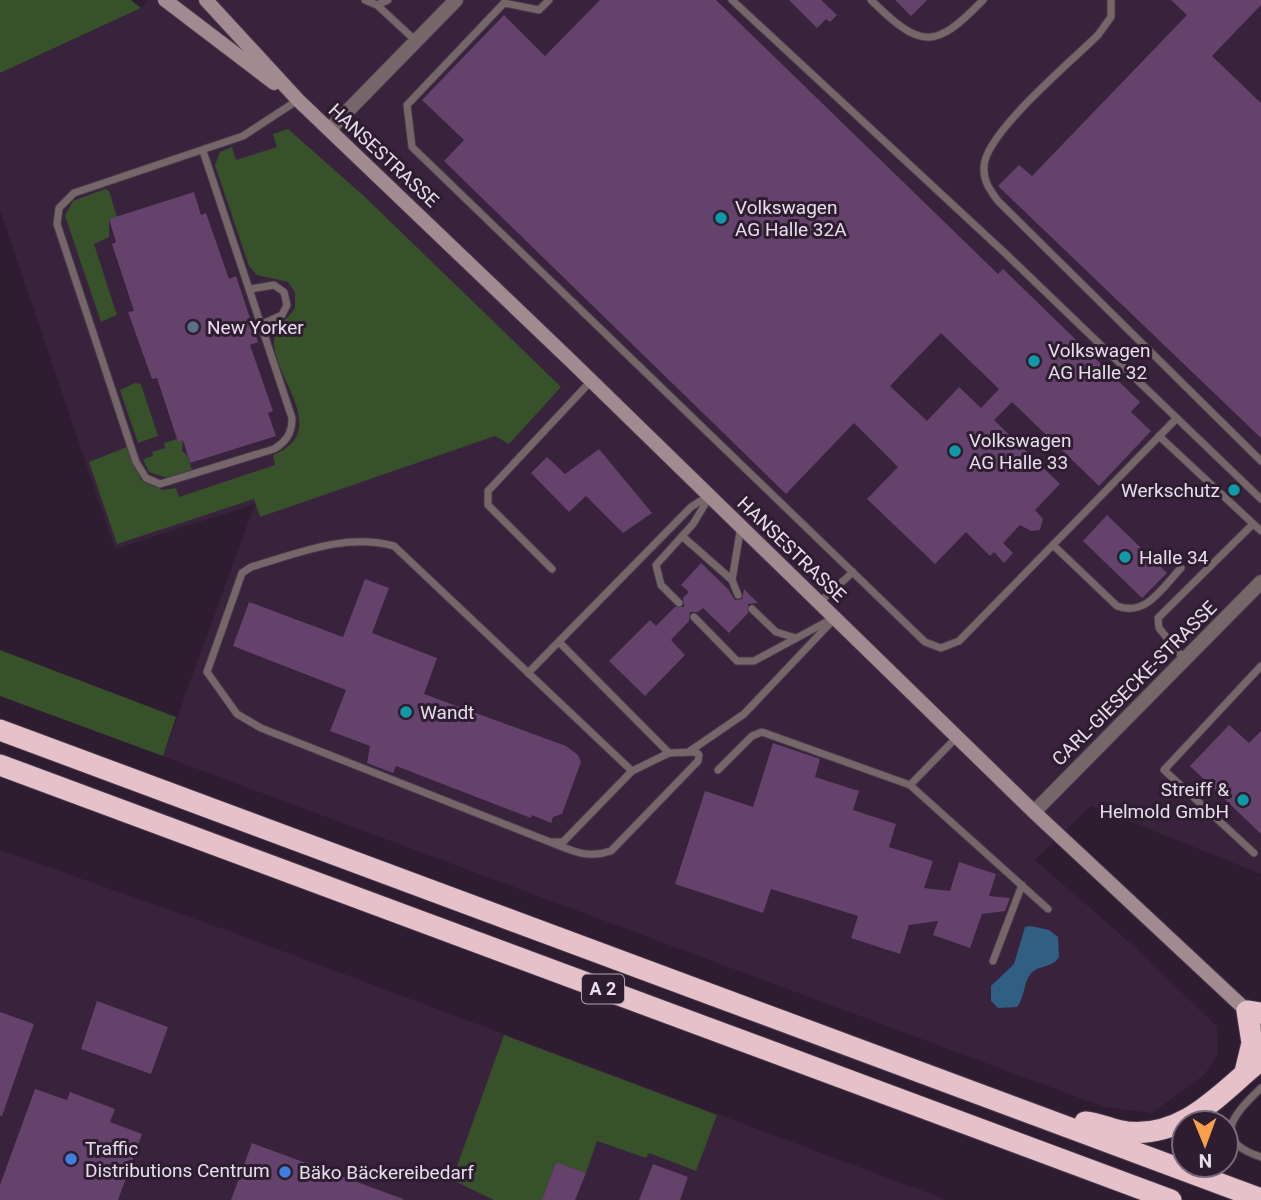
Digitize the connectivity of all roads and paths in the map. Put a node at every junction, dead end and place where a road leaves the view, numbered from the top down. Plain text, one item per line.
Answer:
1 (165, 0) edge
2 (206, 0) edge
3 (365, 0) edge
4 (388, 0) edge
5 (456, 0) edge
6 (549, 0) edge
7 (732, 0) edge
8 (871, 0) edge
9 (983, 0) edge
10 (1111, 0) edge
11 (377, 5) junction
12 (416, 41) junction
13 (298, 100) junction
14 (330, 129) junction
15 (203, 151) junction
16 (250, 289) junction
17 (262, 324) junction
18 (592, 381) junction
19 (1175, 420) junction
20 (1159, 436) junction
21 (1261, 461) edge
22 (710, 495) junction
23 (1261, 499) edge
24 (1253, 524) junction
25 (741, 526) junction
26 (1261, 531) edge
27 (682, 536) junction
28 (1053, 545) junction
29 (1181, 568) dead end
30 (552, 569) dead end
31 (853, 572) junction
32 (732, 580) junction
33 (1261, 582) edge
34 (738, 595) dead end
35 (820, 602) junction
36 (679, 603) dead end
37 (752, 609) dead end
38 (694, 617) dead end
39 (835, 617) junction
40 (796, 638) junction
41 (560, 643) junction
42 (1184, 659) junction
43 (1261, 666) edge
44 (528, 673) junction
45 (0, 730) edge
46 (958, 737) junction
47 (689, 751) junction
48 (669, 753) junction
49 (0, 765) edge
50 (718, 770) dead end
51 (632, 771) junction
52 (910, 785) junction
53 (1034, 812) junction
54 (550, 842) junction
55 (1254, 853) dead end
56 (1021, 885) junction
57 (1048, 909) dead end
58 (993, 961) dead end
59 (1256, 1016) edge
60 (1253, 1066) edge
61 (1261, 1088) edge
62 (1050, 1121) junction
63 (1261, 1157) edge
64 (1261, 1199) edge
65 (1171, 1200) edge

1 - 13 main road, HANSESTRASSE
2 - 13 main road, HANSESTRASSE
3 - 11 lane
4 - 11 lane
5 - 12 street
6 - 31 lane
7 - 19 lane
8 - 9 lane
10 - 21 lane
11 - 12 lane
12 - 14 street
13 - 14 main road, HANSESTRASSE
13 - 15 lane
14 - 18 main road, HANSESTRASSE
15 - 16 lane
15 - 17 lane
16 - 17 lane
16 - 17 lane
18 - 22 main road, HANSESTRASSE
18 - 30 lane
19 - 20 lane
19 - 23 lane
20 - 24 lane
20 - 28 lane
22 - 25 main road, HANSESTRASSE
22 - 27 lane
22 - 41 lane
24 - 26 lane
24 - 42 lane
25 - 32 lane
25 - 35 main road, HANSESTRASSE
27 - 32 lane
27 - 36 lane
28 - 29 lane
28 - 31 lane
31 - 35 lane
32 - 34 lane
33 - 42 street, CARL-GIESECKE-STRASSE
35 - 39 main road, HANSESTRASSE
37 - 40 lane
38 - 40 lane
39 - 40 lane
39 - 46 main road, HANSESTRASSE
39 - 47 lane
41 - 44 lane
41 - 48 lane
42 - 53 street, CARL-GIESECKE-STRASSE
43 - 55 lane
44 - 51 lane
44 - 54 lane
45 - 62 highway, A 2
46 - 52 lane
46 - 53 main road, HANSESTRASSE
47 - 48 lane
47 - 54 lane
48 - 51 lane
49 - 65 highway, A 2
50 - 52 lane
51 - 54 lane
52 - 56 lane
53 - 59 main road, HANSESTRASSE
56 - 57 lane
56 - 58 lane
59 - 60 highway
60 - 62 highway
61 - 63 lane
62 - 64 highway, A 2

